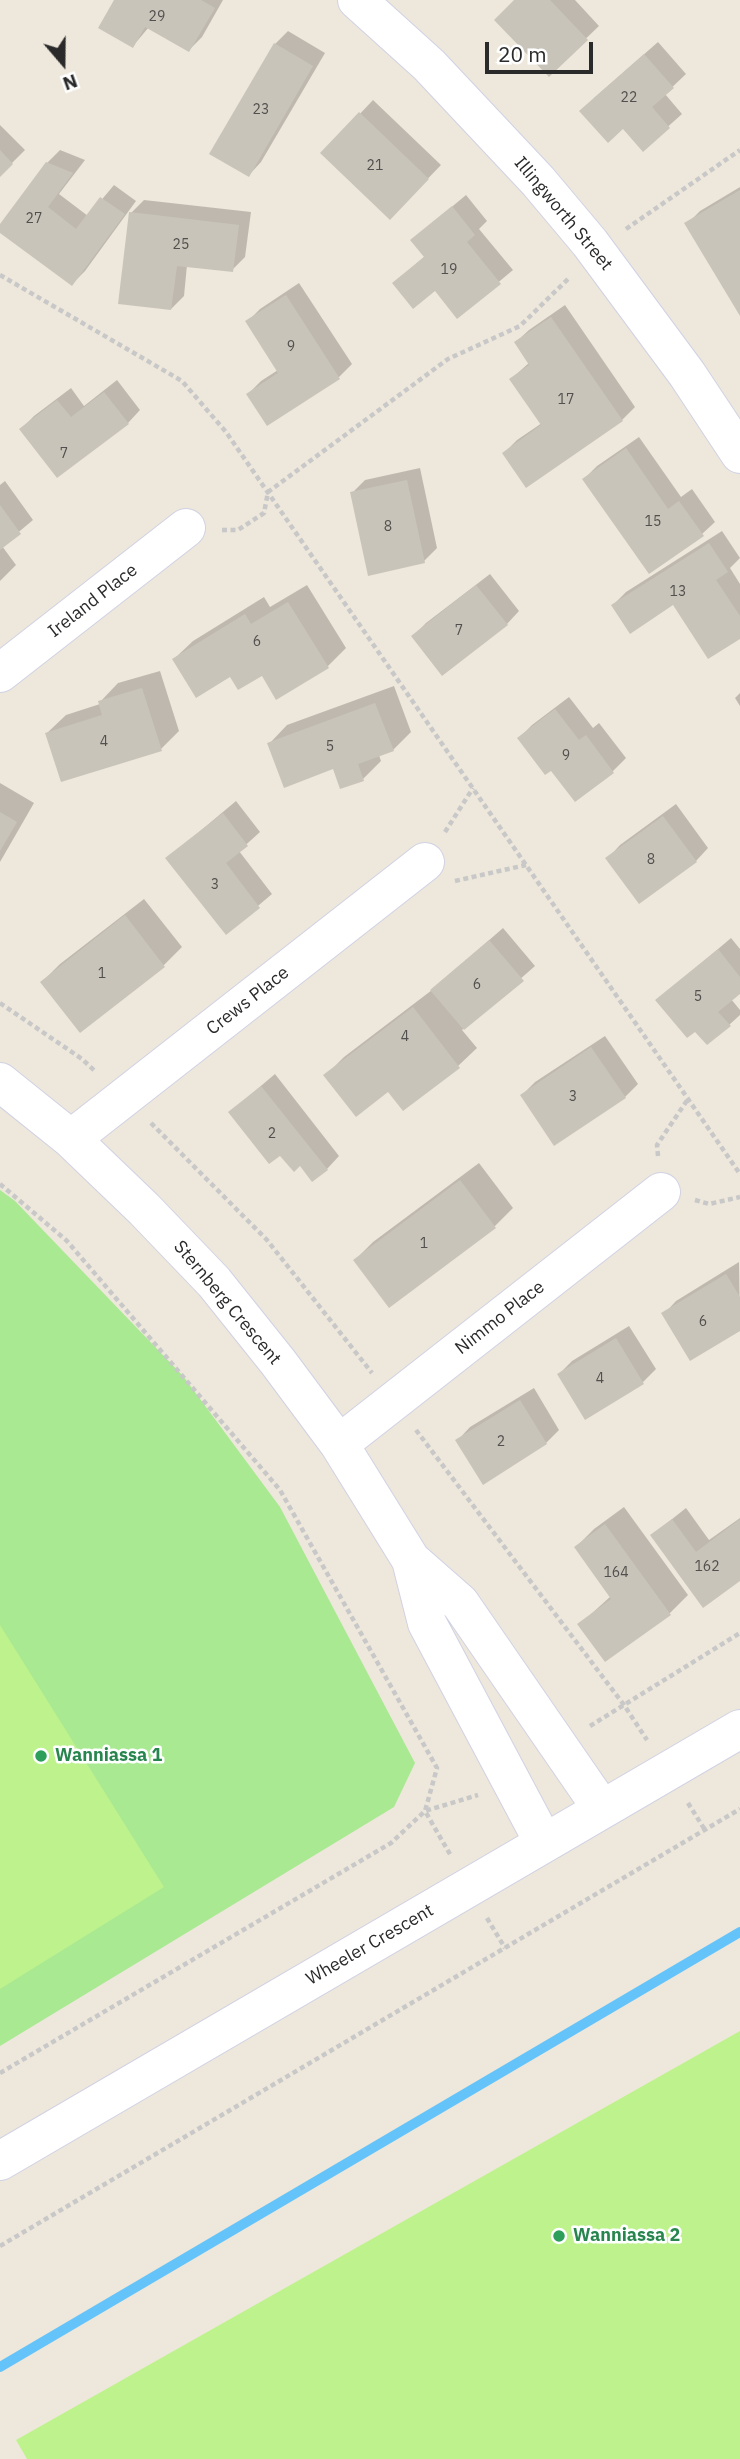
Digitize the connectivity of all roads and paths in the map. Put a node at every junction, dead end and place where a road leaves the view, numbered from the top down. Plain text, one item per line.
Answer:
1 (357, 0) edge
2 (740, 150) edge
3 (596, 251) junction
4 (0, 275) edge
5 (740, 454) edge
6 (268, 492) junction
7 (186, 528) joint
8 (0, 673) edge
9 (425, 862) dead end
10 (0, 1003) edge
11 (0, 1082) edge
12 (124, 1098) junction
13 (71, 1139) junction
14 (740, 1174) edge
15 (0, 1184) edge
16 (661, 1192) dead end
17 (394, 1401) junction
18 (339, 1444) junction
19 (411, 1560) junction
20 (740, 1633) edge
21 (740, 1728) edge
22 (481, 1794) dead end
23 (602, 1809) junction
24 (740, 1809) edge
25 (425, 1811) junction
26 (544, 1843) junction
27 (0, 2073) edge
28 (0, 2161) edge
29 (0, 2246) edge

1 - 3 street, Illingworth Street
2 - 3 path
3 - 5 street, Illingworth Street
3 - 6 path
4 - 6 path
6 - 7 path
6 - 14 path
7 - 8 street, Ireland Place
9 - 12 street, Crews Place
10 - 12 path
11 - 13 street, Sternberg Crescent
12 - 13 street, Crews Place
12 - 17 path
13 - 18 street, Sternberg Crescent
15 - 25 path
16 - 17 street, Nimmo Place
17 - 18 street, Nimmo Place
17 - 20 path
18 - 19 street, Sternberg Crescent
19 - 23 street, Sternberg Crescent
19 - 26 street, Sternberg Crescent
21 - 23 street, Wheeler Crescent
22 - 25 path
23 - 26 street, Wheeler Crescent
24 - 29 path
25 - 27 path
26 - 28 street, Wheeler Crescent

